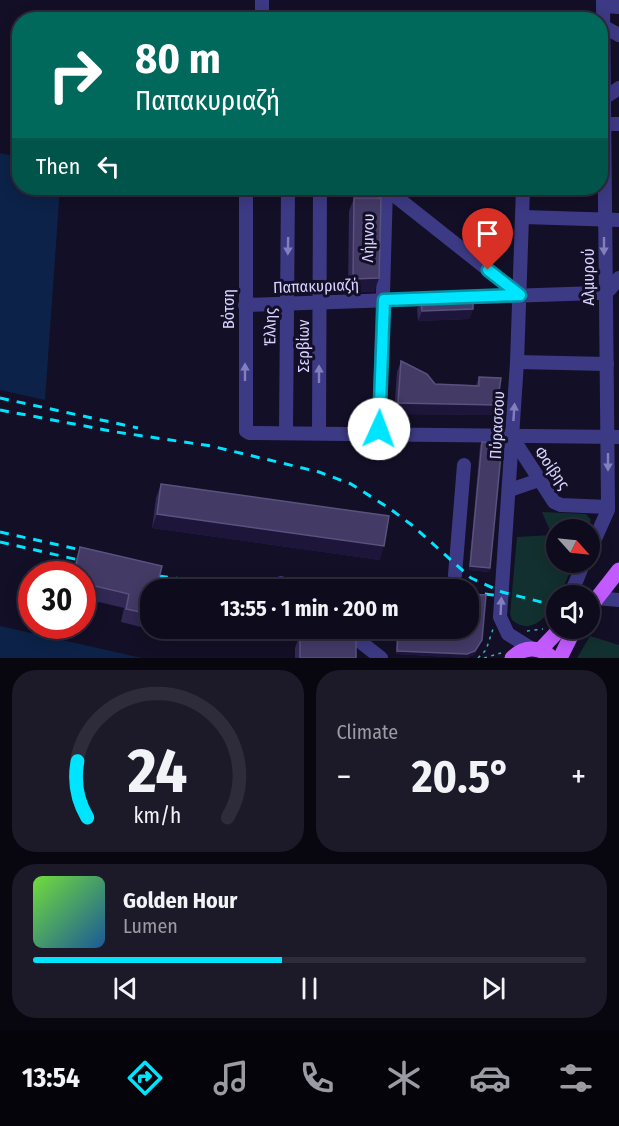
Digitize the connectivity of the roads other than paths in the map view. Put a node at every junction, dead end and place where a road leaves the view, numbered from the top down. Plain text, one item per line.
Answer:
1 (603, 3) edge
2 (619, 7) edge
3 (246, 195) edge
4 (288, 195) edge
5 (320, 195) edge
6 (386, 195) edge
7 (395, 195) edge
8 (524, 195) edge
9 (605, 195) edge
10 (523, 217) junction
11 (604, 219) junction
12 (619, 219) edge
13 (614, 286) edge
14 (520, 295) junction
15 (384, 300) junction
16 (320, 302) junction
17 (287, 304) junction
18 (245, 305) junction
19 (517, 362) junction
20 (607, 364) junction
21 (286, 432) junction
22 (319, 432) junction
23 (379, 434) junction
24 (513, 436) junction
25 (613, 437) edge
26 (464, 465) dead end
27 (539, 480) junction
28 (510, 490) junction
29 (612, 504) edge
30 (600, 529) edge
31 (619, 570) edge
32 (455, 575) dead end
33 (600, 593) edge
34 (619, 600) edge
35 (600, 601) edge
36 (357, 639) edge
37 (570, 639) edge
38 (541, 652) edge
39 (510, 656) edge
40 (381, 658) edge
41 (560, 658) edge

1 - 2 street
3 - 18 street, Βότση
4 -> 17 street, Έλλης
5 - 16 street, Σερβίων
6 - 15 street, Λήμνου
7 - 14 street
8 - 10 street, Πύρασσου
9 - 11 street, Αλμυρού
10 - 11 street
10 - 14 street, Πύρασσου
11 - 12 street
11 -> 13 street, Αλμυρού
13 - 14 street, Παπακυριαζή
13 - 20 street, Αλμυρού
14 - 15 street, Παπακυριαζή
14 - 19 street, Πύρασσου
15 - 16 street, Παπακυριαζή
15 - 23 street, Λήμνου
16 - 17 street, Παπακυριαζή
22 -> 16 street, Σερβίων
17 - 18 street, Παπακυριαζή
17 - 21 street, Έλλης
21 -> 18 street, Βότση
19 - 20 street
24 -> 19 street, Πύρασσου
20 - 25 street, Αλμυρού
21 - 22 street
22 - 23 street
23 - 24 street
24 - 25 street
24 - 27 street, Φοίβης
24 - 28 street, Πύρασσου
25 -> 29 street, Αλμυρού
26 - 32 street
27 - 28 street
27 - 29 street, Φοίβης
38 -> 28 street, Πύρασσου
29 - 30 street, Αλμυρού
31 - 33 main road
34 - 35 street
36 - 40 street
37 - 41 main road
38 - 39 main road

